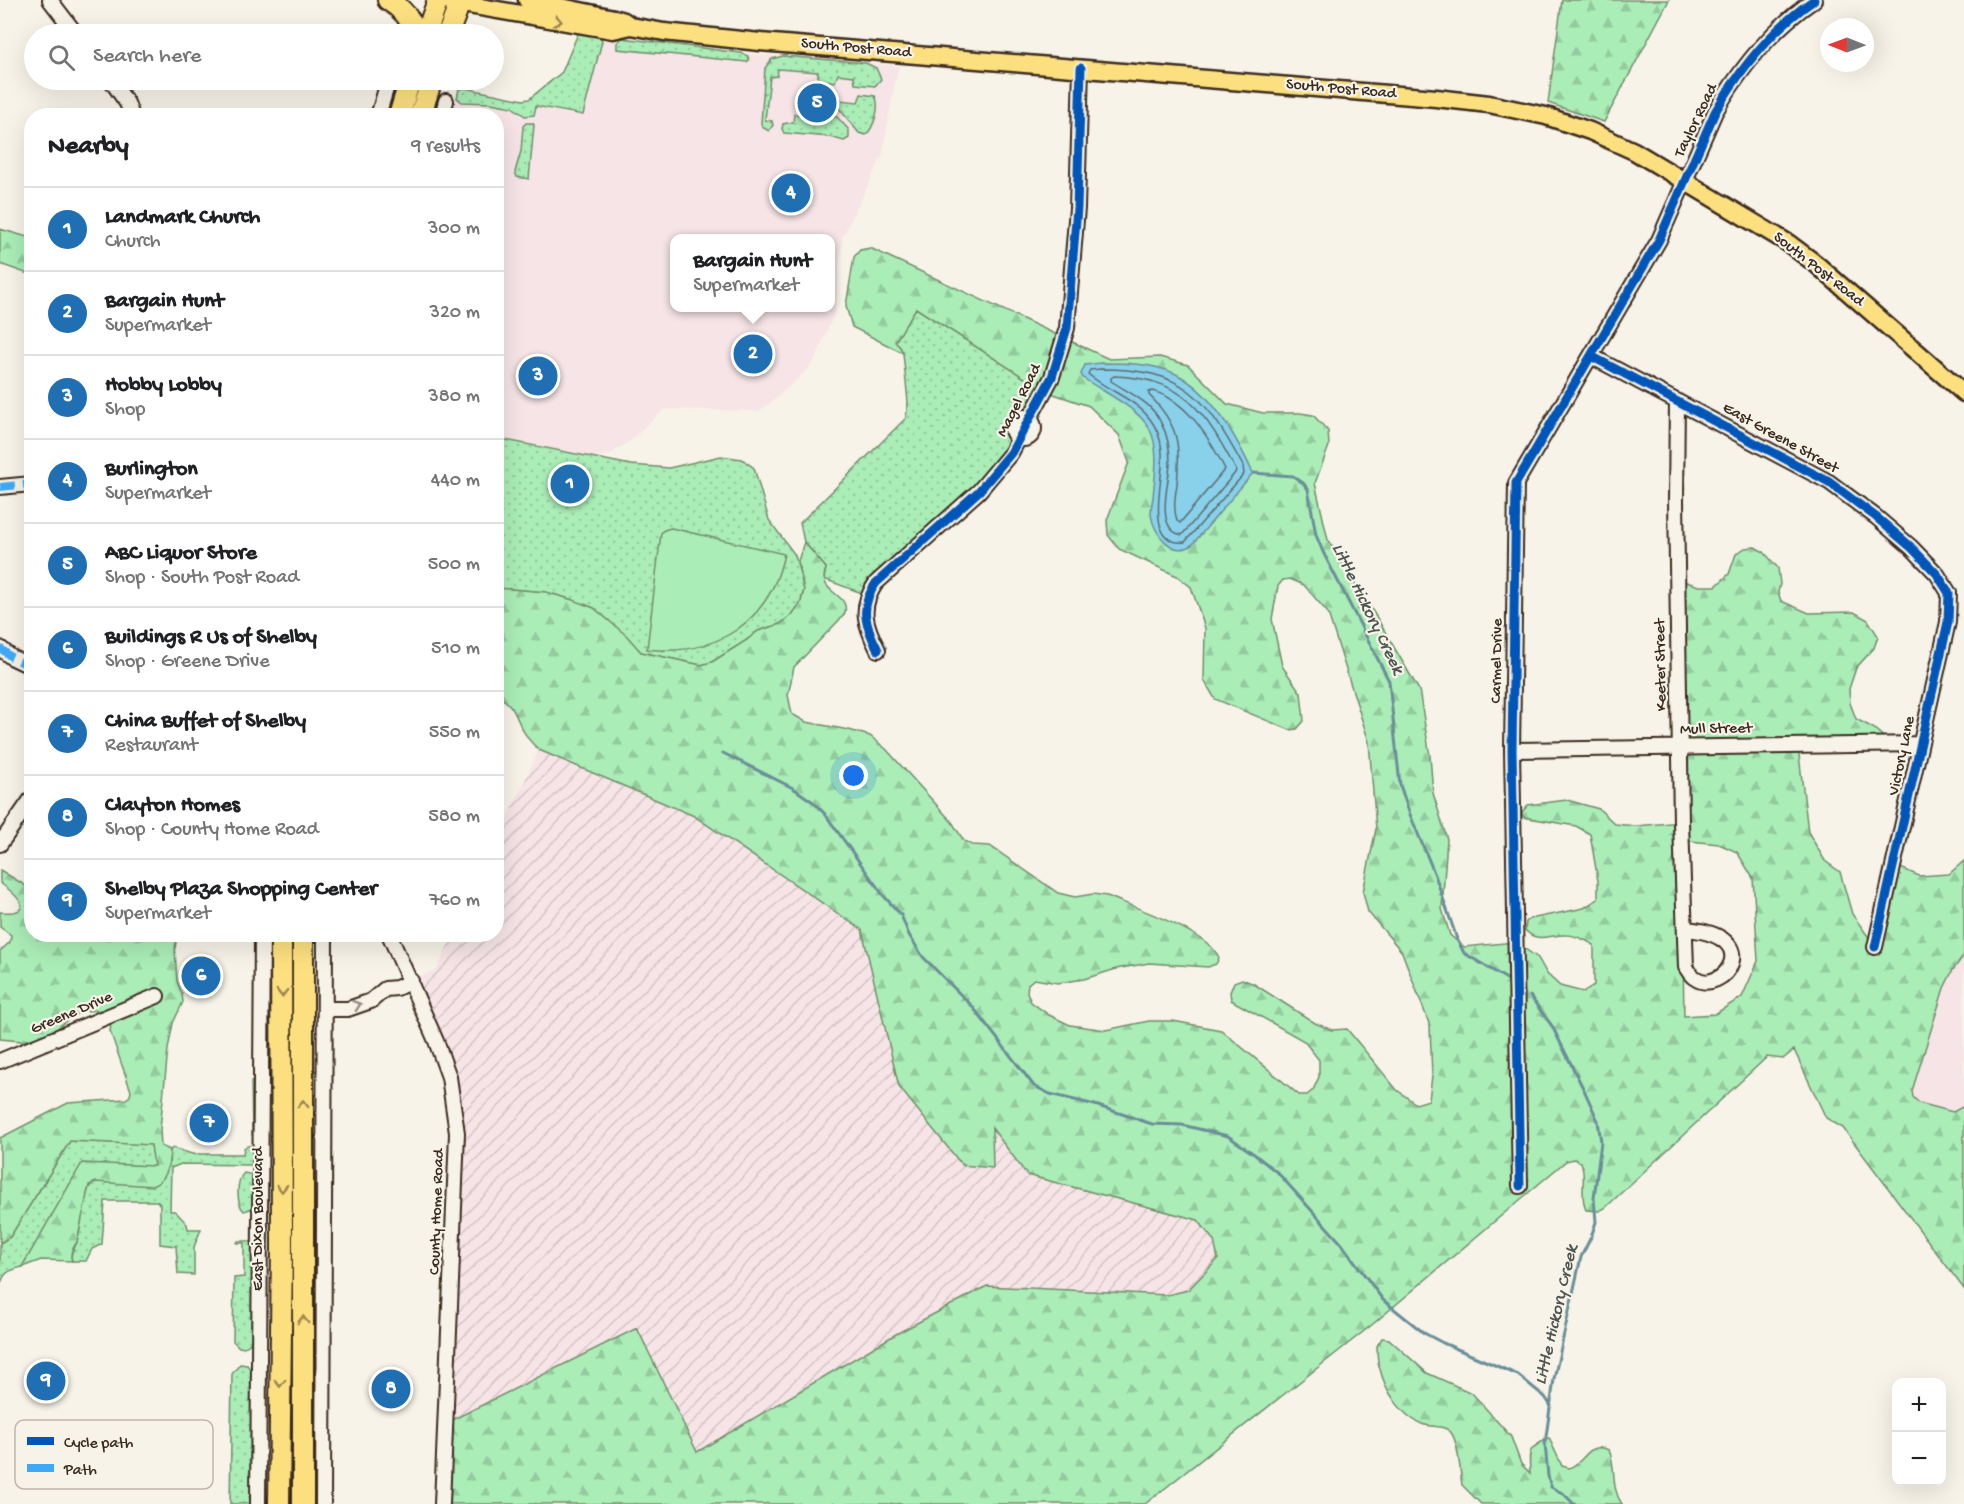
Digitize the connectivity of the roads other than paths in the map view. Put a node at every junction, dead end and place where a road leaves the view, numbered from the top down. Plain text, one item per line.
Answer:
1 (50, 0) edge
2 (388, 0) edge
3 (527, 0) edge
4 (1814, 0) edge
5 (450, 1) edge
6 (68, 24) edge
7 (412, 24) edge
8 (433, 24) edge
9 (449, 24) edge
10 (631, 26) junction
11 (1081, 68) junction
12 (118, 90) edge
13 (386, 90) edge
14 (407, 90) edge
15 (429, 90) edge
16 (446, 101) dead end
17 (129, 108) edge
18 (380, 108) edge
19 (401, 108) edge
20 (423, 108) edge
21 (444, 108) edge
22 (1686, 180) junction
23 (1591, 356) junction
24 (1964, 393) edge
25 (1677, 401) junction
26 (24, 485) edge
27 (0, 487) edge
28 (1938, 574) joint
29 (0, 648) edge
30 (878, 650) dead end
31 (24, 663) edge
32 (1920, 744) junction
33 (1680, 747) junction
34 (1512, 750) junction
35 (24, 810) edge
36 (0, 844) edge
37 (1685, 929) dead end
38 (262, 942) edge
39 (281, 942) edge
40 (295, 942) edge
41 (303, 942) edge
42 (325, 942) edge
43 (393, 942) edge
44 (1875, 947) dead end
45 (411, 981) junction
46 (303, 993) junction
47 (157, 996) dead end
48 (325, 1009) junction
49 (0, 1062) edge
50 (1520, 1186) dead end
51 (258, 1504) edge
52 (279, 1504) edge
53 (303, 1504) edge
54 (323, 1504) edge
55 (442, 1504) edge

1 - 6 street
2 - 7 highway
3 - 10 main road, South Post Road
4 - 22 street, Taylor Road
5 - 8 highway
5 - 9 highway
5 -> 10 main road, South Post Road
10 - 11 main road, South Post Road
11 - 22 main road, South Post Road
11 - 30 street, Magel Road
12 - 17 street
13 - 18 street
14 - 19 highway
15 - 20 highway
16 - 21 street
22 - 23 street, Carmel Drive
22 - 24 main road, South Post Road
23 - 25 street, East Greene Street
23 - 34 street, Carmel Drive
25 - 28 street, East Greene Street
25 - 33 street, Keeter Street
26 - 27 street
28 - 32 street, Victory Lane
29 - 31 street
32 - 33 street, Mull Street
32 - 44 street, Victory Lane
33 - 34 street, Mull Street
33 - 37 street, Keeter Street
34 - 50 street, Carmel Drive
35 - 36 street
38 - 51 street, East Dixon Boulevard
39 -> 52 highway, East Dixon Boulevard
40 - 46 highway
41 - 46 highway
42 - 48 street
43 - 45 street, County Home Road
48 -> 45 street
45 - 55 street, County Home Road
53 -> 46 highway
47 - 49 street, Greene Drive
48 - 54 street

